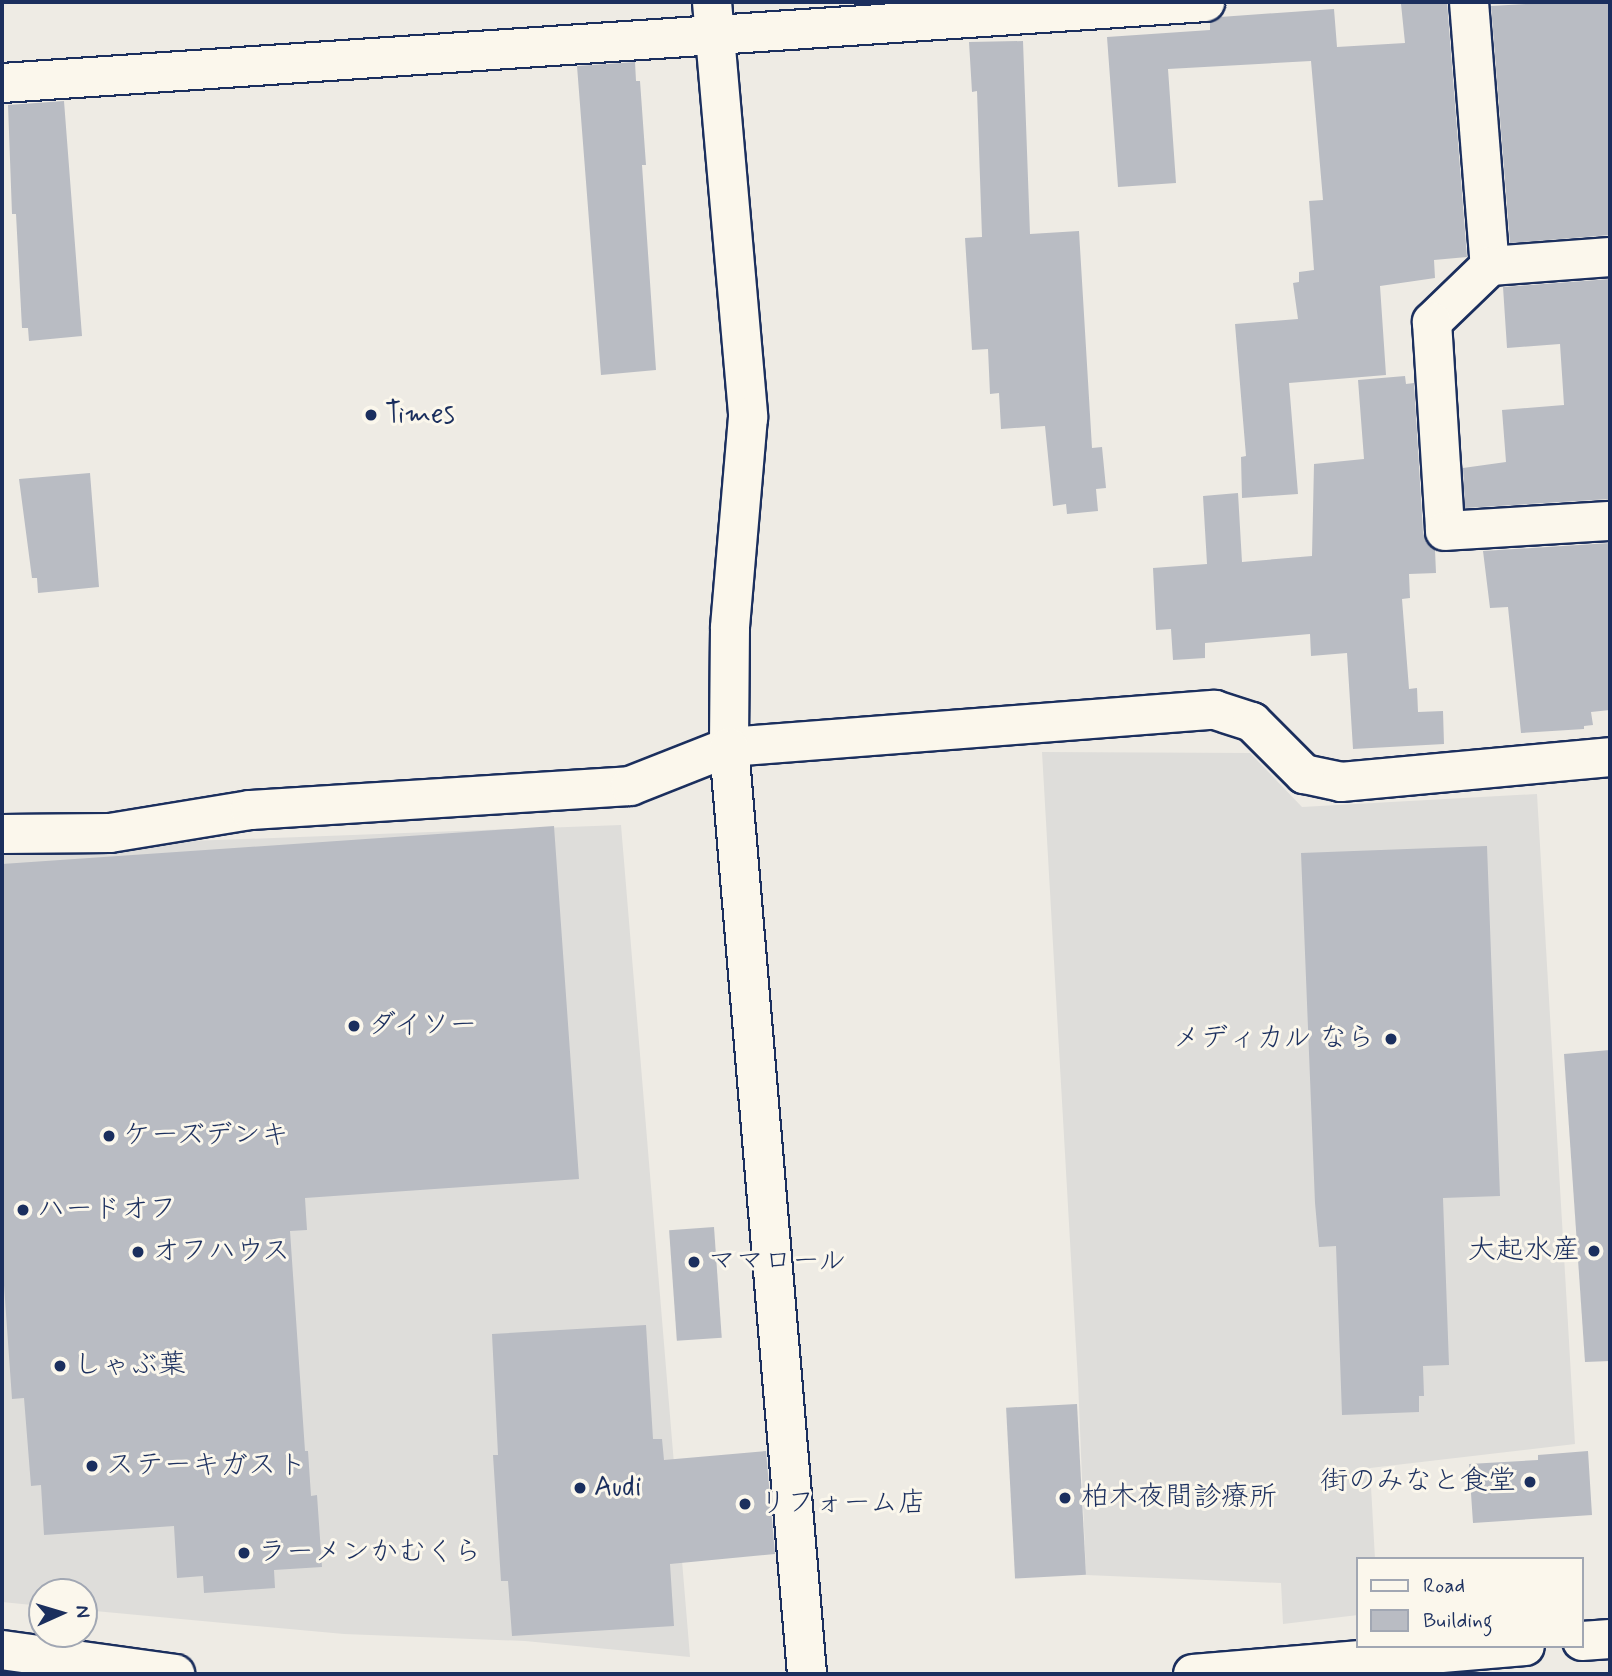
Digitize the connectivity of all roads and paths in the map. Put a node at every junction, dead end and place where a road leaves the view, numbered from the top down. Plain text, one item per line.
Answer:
1 (1205, 2) edge
2 (1469, 2) edge
3 (714, 19) edge
4 (2, 83) edge
5 (1610, 257) edge
6 (1490, 266) junction
7 (1610, 520) edge
8 (729, 747) junction
9 (1610, 757) edge
10 (2, 834) edge
11 (1610, 1639) edge
12 (1584, 1641) edge
13 (1501, 1648) edge
14 (2, 1650) edge
15 (175, 1674) edge
16 (807, 1674) edge
17 (1193, 1674) edge

1 - 3 main road
2 - 6 main road
3 - 4 main road
3 - 8 main road
5 - 6 main road
6 - 7 main road
8 - 9 main road
8 - 10 main road
8 - 16 main road
11 - 12 main road
13 - 17 main road
14 - 15 main road

